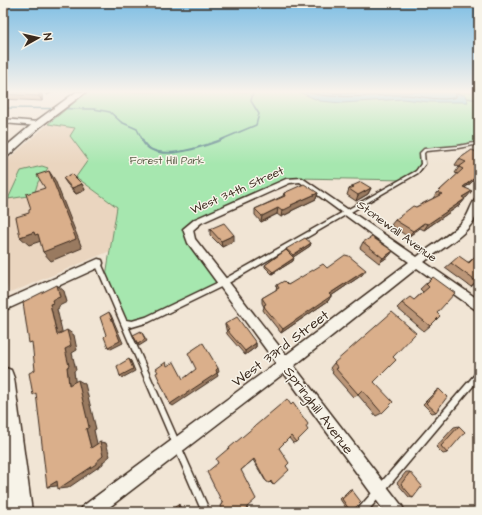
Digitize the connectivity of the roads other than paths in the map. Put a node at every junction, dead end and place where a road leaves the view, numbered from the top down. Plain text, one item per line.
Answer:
1 (48, 116) edge
2 (3, 121) edge
3 (40, 122) junction
4 (479, 143) edge
5 (6, 150) edge
6 (298, 179) joint
7 (479, 200) edge
8 (348, 212) junction
9 (188, 229) joint
10 (417, 262) junction
11 (98, 263) joint
12 (223, 284) junction
13 (3, 306) edge
14 (479, 306) edge
15 (124, 322) junction
16 (284, 365) junction
17 (479, 374) edge
18 (3, 378) edge
19 (176, 446) junction
20 (380, 490) junction
21 (18, 512) edge
22 (89, 512) edge
23 (206, 512) edge
24 (361, 512) edge
25 (396, 512) edge

1 - 3 main road
2 - 3 street
3 - 5 main road
4 - 8 lane
6 - 8 street, Stonewall Avenue
6 - 9 street, West 34th Street
7 - 10 street, West 33rd Street
8 - 10 street, Stonewall Avenue
8 - 12 lane
9 - 12 street, Springhill Avenue
10 - 14 street, Stonewall Avenue
10 - 16 street, West 33rd Street
11 - 13 street
11 - 15 lane
12 - 15 lane
12 - 16 street, Springhill Avenue
15 - 19 lane
16 - 19 street, West 33rd Street
16 - 20 street, Springhill Avenue
17 - 20 lane
18 - 21 main road
19 - 22 street, West 33rd Street
19 - 23 lane
20 - 24 lane
20 - 25 street, Springhill Avenue

